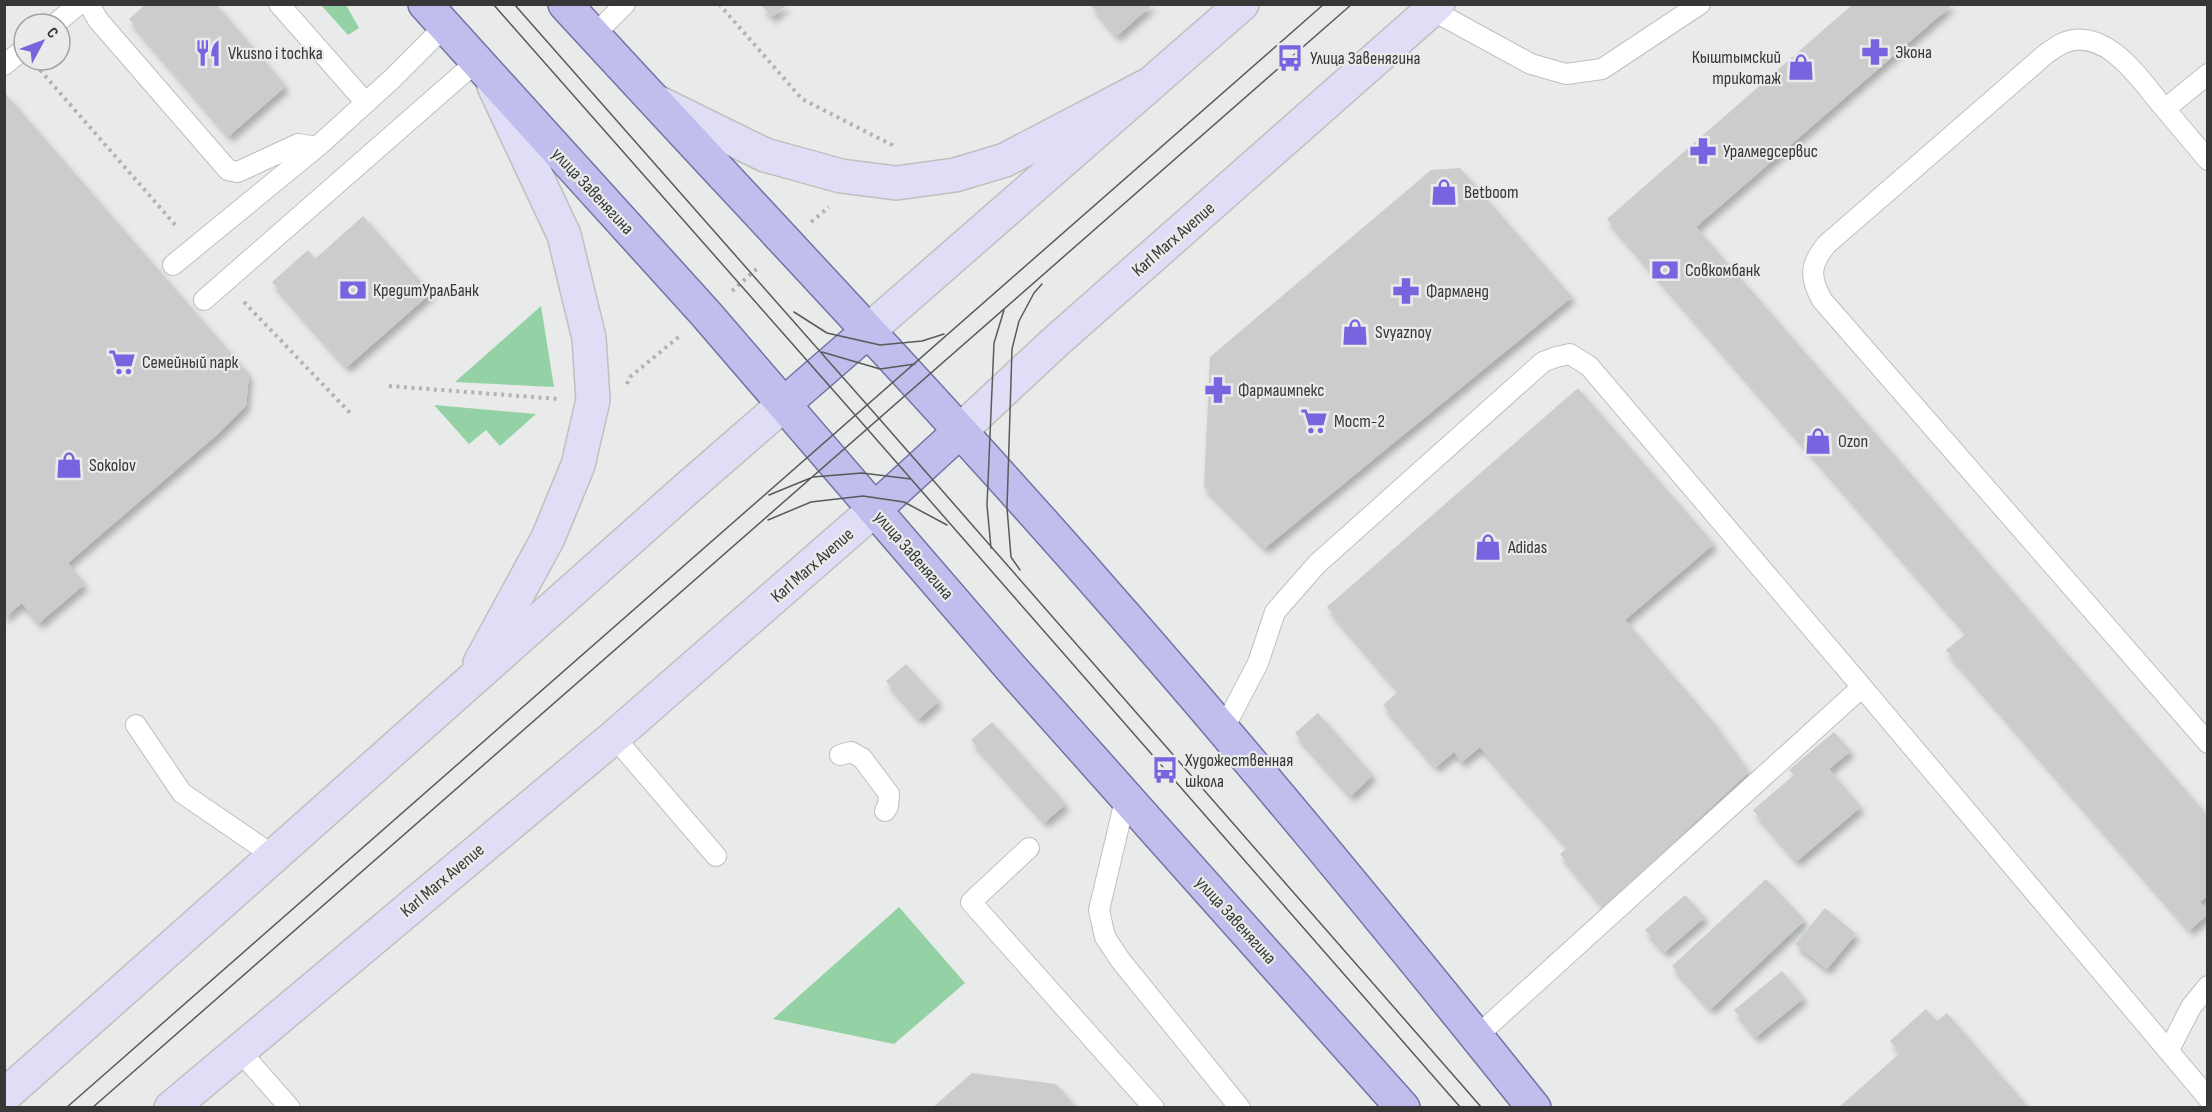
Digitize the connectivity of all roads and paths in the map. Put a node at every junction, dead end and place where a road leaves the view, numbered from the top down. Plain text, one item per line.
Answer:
1 (89, 4) edge
2 (279, 4) edge
3 (565, 4) edge
4 (625, 4) edge
5 (719, 4) edge
6 (1242, 4) edge
7 (1700, 4) edge
8 (1435, 7) edge
9 (434, 16) edge
10 (594, 35) junction
11 (483, 71) junction
12 (2208, 74) edge
13 (1152, 83) junction
14 (653, 100) junction
15 (366, 103) junction
16 (2164, 109) junction
17 (317, 147) junction
18 (898, 155) dead end
19 (2208, 160) edge
20 (840, 207) dead end
21 (788, 242) junction
22 (173, 265) dead end
23 (204, 300) dead end
24 (706, 314) junction
25 (868, 331) junction
26 (389, 386) dead end
27 (622, 392) dead end
28 (570, 400) dead end
29 (784, 404) junction
30 (959, 432) junction
31 (875, 509) junction
32 (468, 684) junction
33 (1862, 687) junction
34 (136, 725) dead end
35 (1223, 730) junction
36 (614, 737) junction
37 (2208, 743) edge
38 (840, 755) dead end
39 (1126, 796) junction
40 (885, 811) dead end
41 (1029, 848) dead end
42 (274, 856) junction
43 (716, 856) dead end
44 (2208, 986) edge
45 (1477, 1036) junction
46 (239, 1050) junction
47 (2169, 1050) junction
48 (4, 1096) edge
49 (2208, 1098) edge
50 (171, 1107) edge
51 (290, 1107) edge
52 (1154, 1107) edge
53 (1240, 1107) edge
54 (1403, 1107) edge
55 (1534, 1107) edge

1 - 17 lane
2 - 15 lane
3 - 10 main road
4 - 10 lane
5 - 18 path
6 - 13 main road
7 - 8 lane
8 - 30 main road, Karl Marx Avenue
9 - 11 main road, улица Завенягина
9 - 15 lane
10 - 14 main road
11 - 23 lane
11 - 24 main road, улица Завенягина
11 - 32 main road
12 - 16 lane
13 - 14 main road
13 - 25 main road
14 - 21 main road
15 - 17 lane
16 - 19 lane
16 - 37 lane
17 - 22 lane
20 - 21 path
21 - 24 path
21 - 25 main road
24 - 27 path
24 - 29 main road, улица Завенягина
25 - 29 main road
25 - 30 main road
26 - 28 path
29 - 31 main road, улица Завенягина
29 - 32 main road
30 - 31 main road, Karl Marx Avenue
30 - 35 main road
31 - 36 main road, Karl Marx Avenue
31 - 39 main road, улица Завенягина
32 - 42 main road
33 - 35 lane
33 - 45 lane
33 - 47 lane
34 - 42 lane
35 - 45 main road
36 - 43 lane
36 - 46 main road, Karl Marx Avenue
38 - 40 lane
39 - 53 lane
39 - 54 main road, улица Завенягина
41 - 52 lane
42 - 48 main road
44 - 47 lane
45 - 55 main road
46 - 50 main road, Karl Marx Avenue
46 - 51 lane
47 - 49 lane

